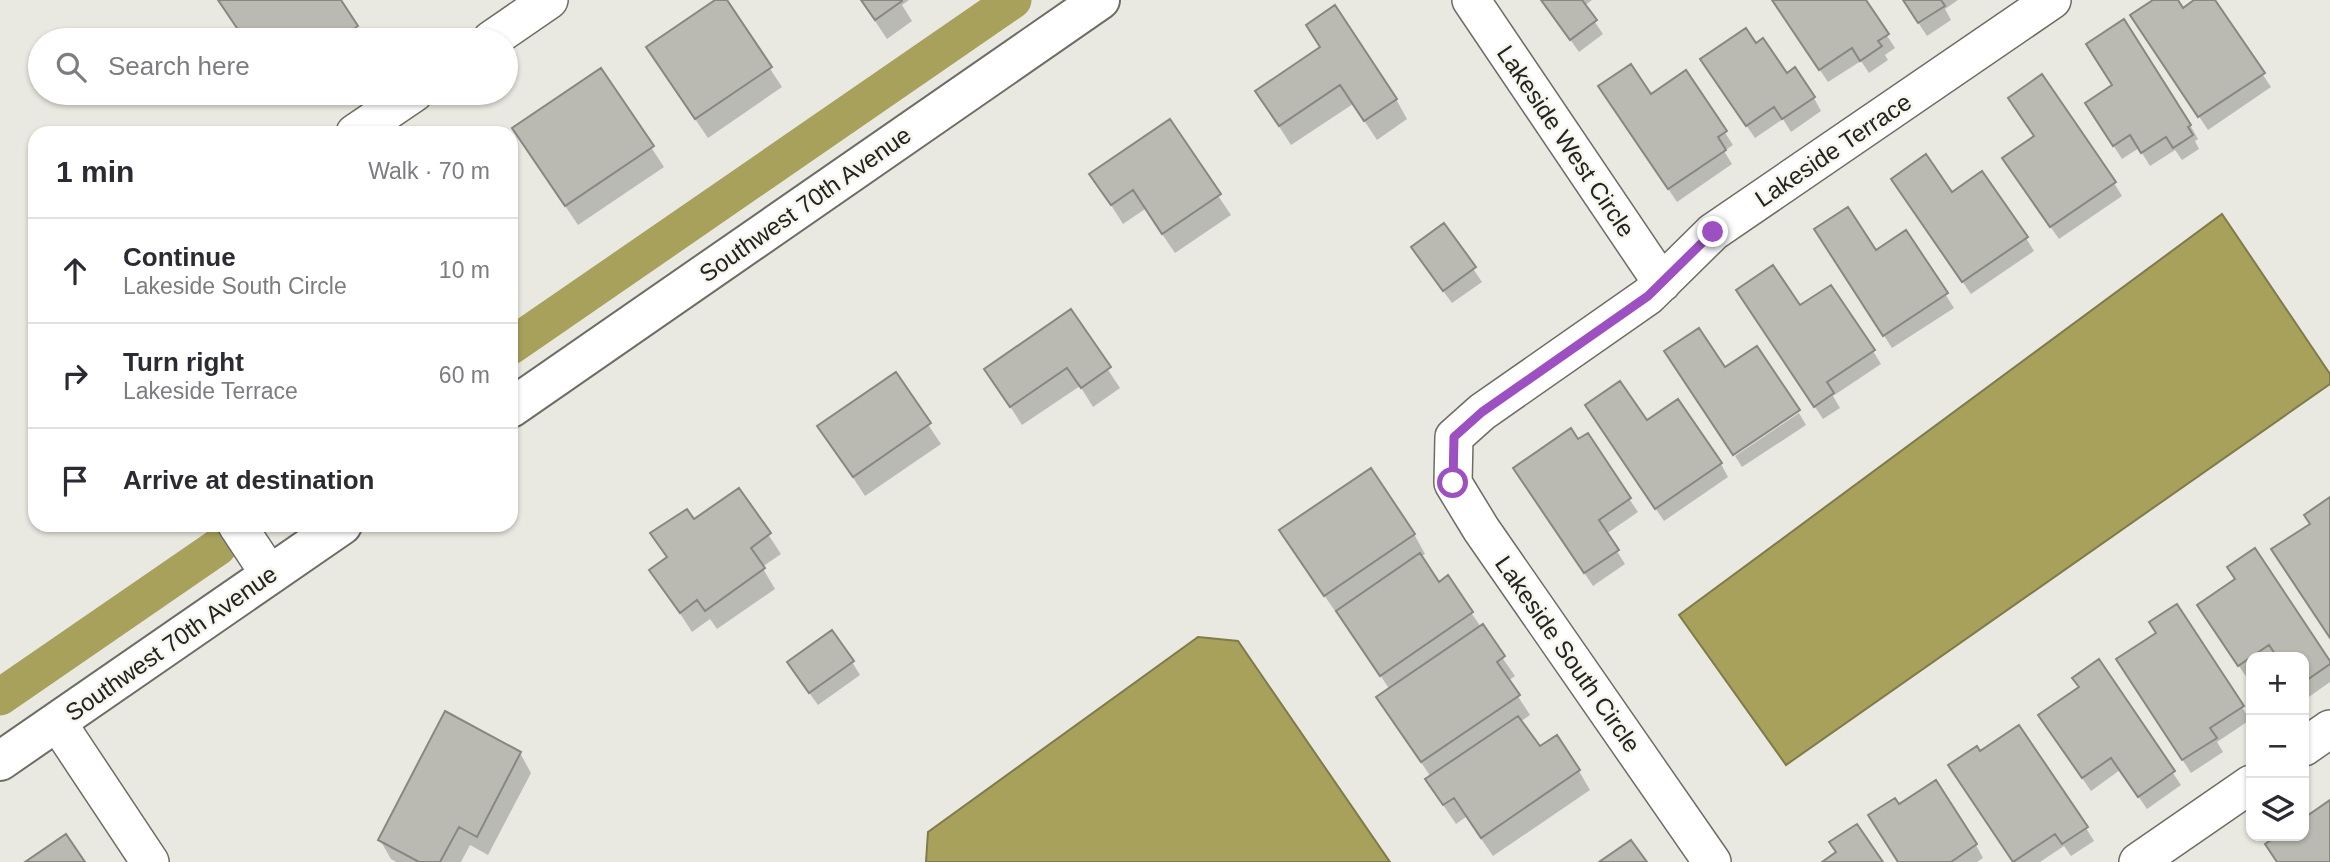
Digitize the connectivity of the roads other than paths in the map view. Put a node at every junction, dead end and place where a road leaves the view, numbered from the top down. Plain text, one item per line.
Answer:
1 (549, 0) edge
2 (1100, 0) edge
3 (1471, 0) edge
4 (2052, 0) edge
5 (508, 28) edge
6 (396, 105) edge
7 (365, 126) edge
8 (1662, 283) junction
9 (518, 403) edge
10 (1454, 437) joint
11 (242, 532) edge
12 (332, 532) edge
13 (270, 575) junction
14 (57, 722) junction
15 (2330, 729) edge
16 (2309, 744) edge
17 (0, 761) edge
18 (2246, 787) edge
19 (150, 862) edge
20 (1712, 862) edge
21 (2138, 862) edge

1 - 5 street
2 - 9 street, Southwest 70th Avenue
3 - 8 street, Lakeside West Circle
4 - 8 street, Lakeside Terrace
6 - 7 street
8 - 10 street, Lakeside Terrace
10 - 20 street, Lakeside South Circle
11 - 13 street
12 - 13 street, Southwest 70th Avenue
13 - 14 street, Southwest 70th Avenue
14 - 17 street, Southwest 70th Avenue
14 - 19 street
15 - 16 street
18 - 21 street

